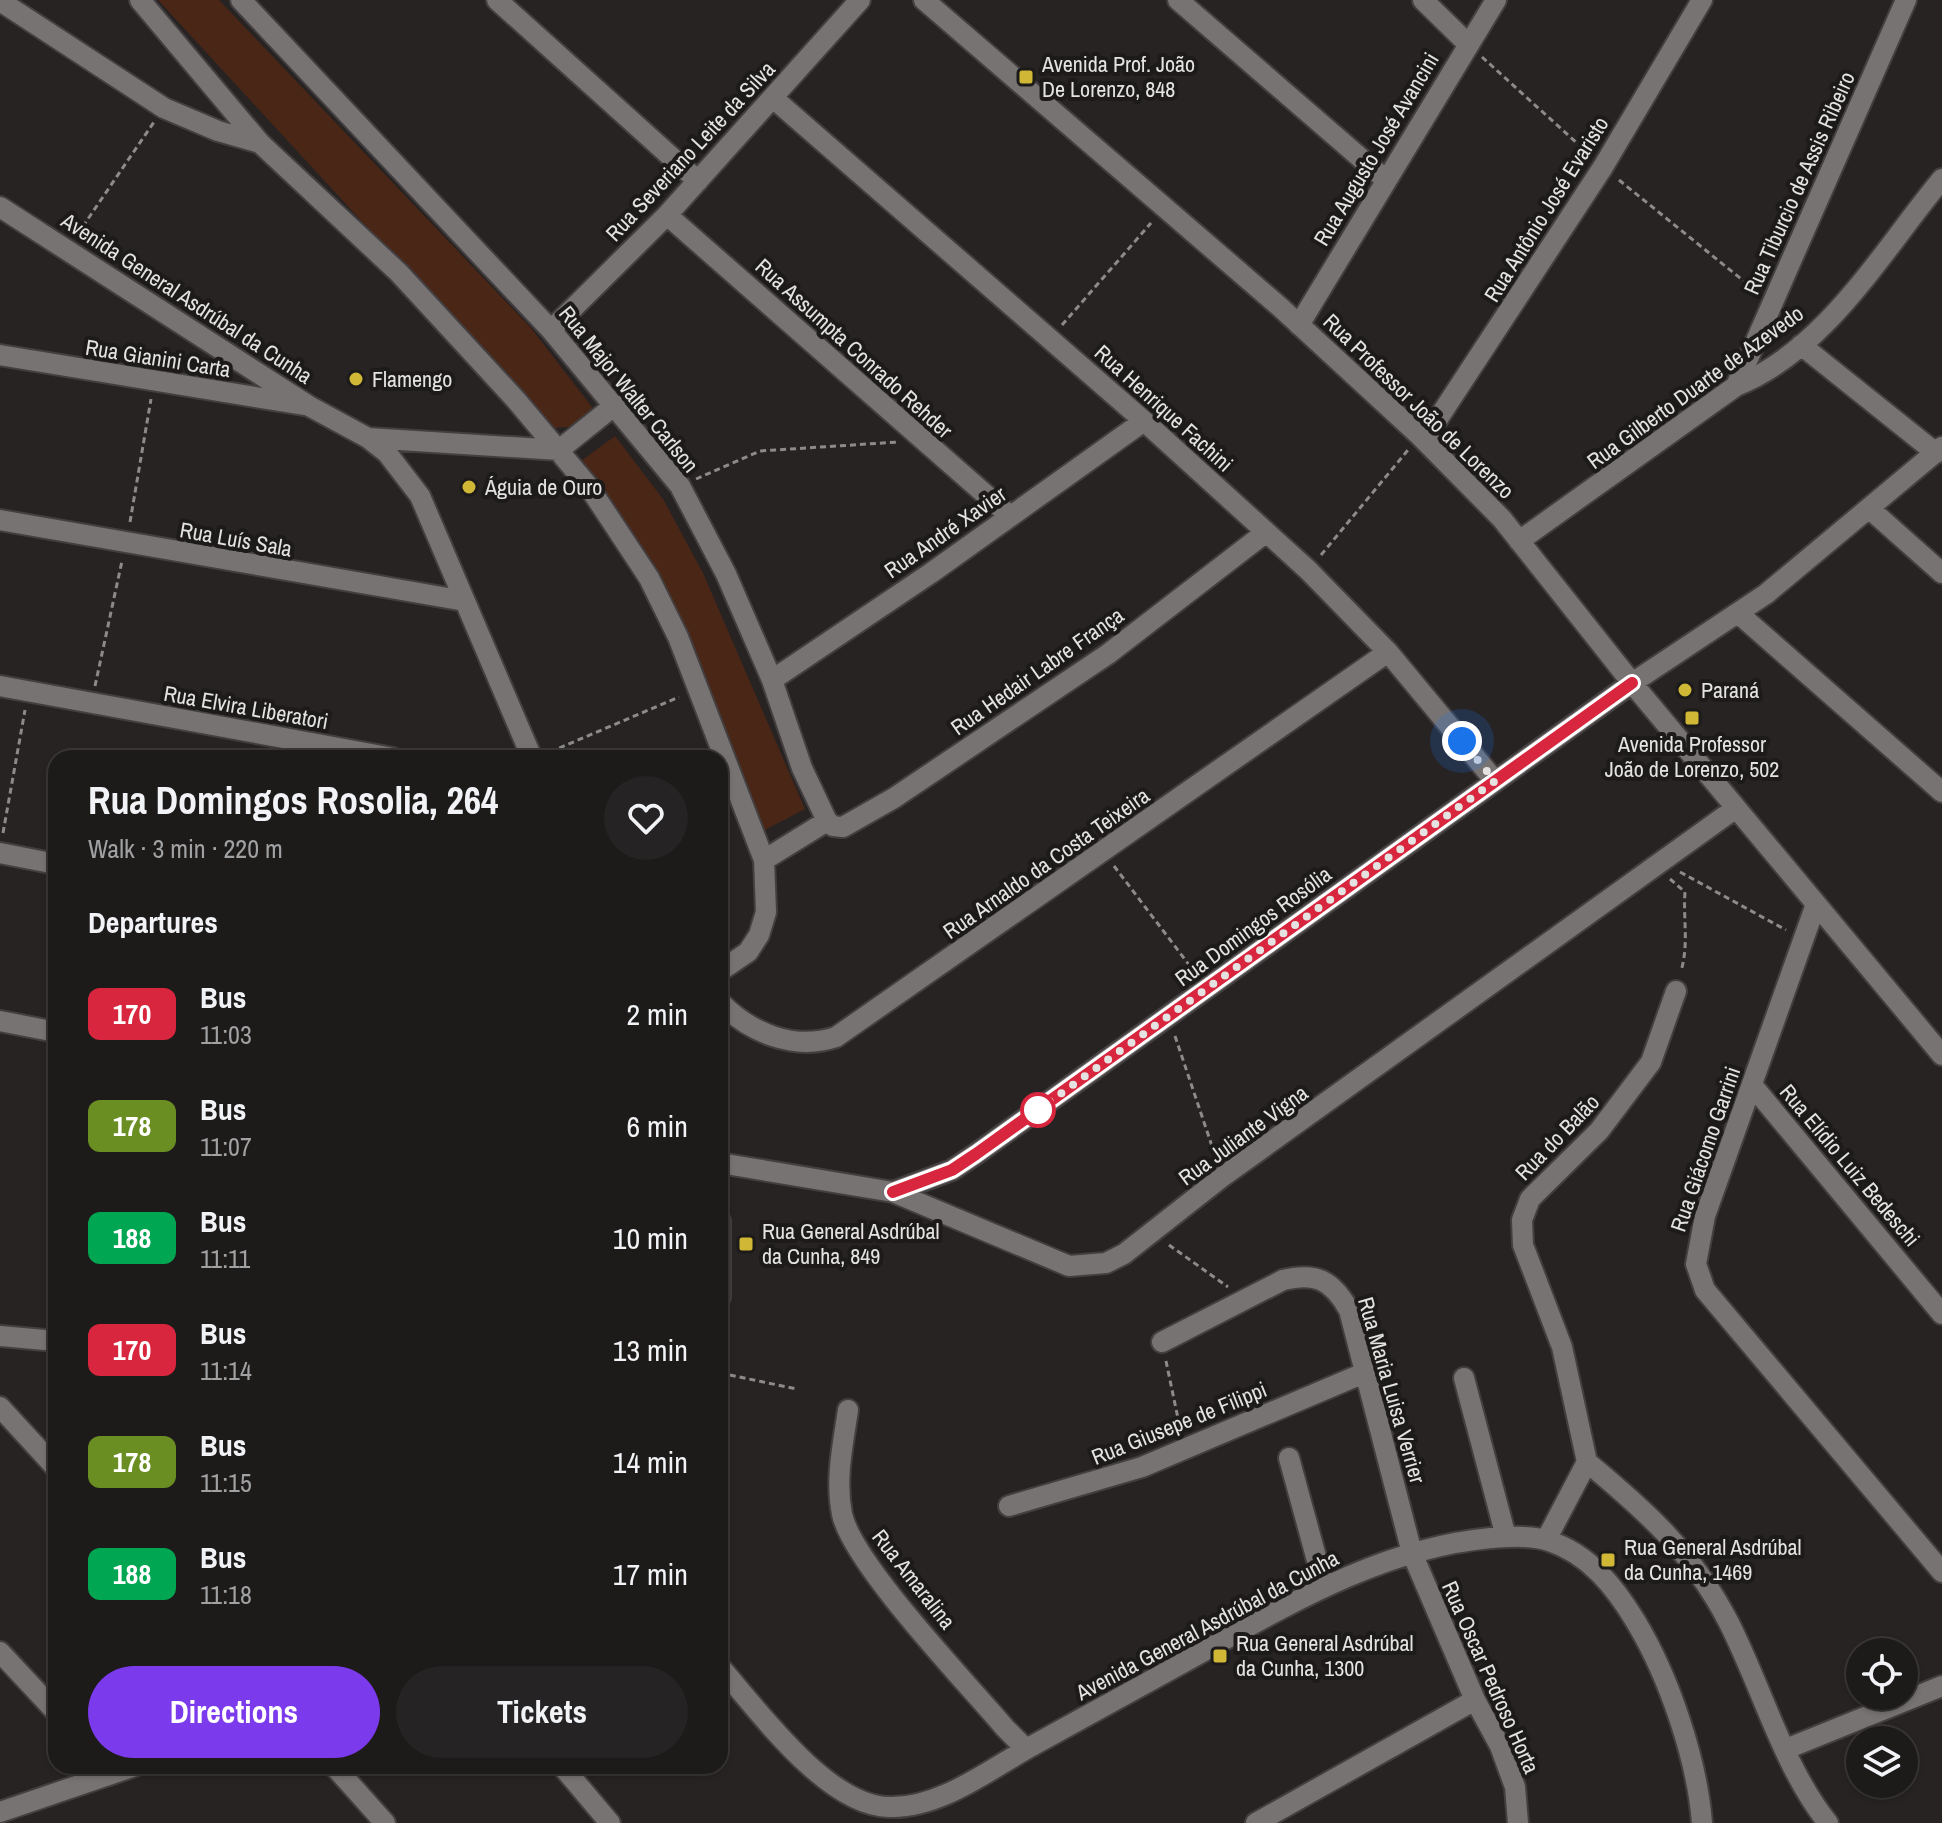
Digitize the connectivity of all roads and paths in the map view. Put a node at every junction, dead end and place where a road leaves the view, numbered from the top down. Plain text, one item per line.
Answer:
1 (140, 0) edge
2 (241, 0) edge
3 (497, 0) edge
4 (860, 0) edge
5 (924, 0) edge
6 (1178, 0) edge
7 (1423, 0) edge
8 (1496, 0) edge
9 (1702, 0) edge
10 (1906, 0) edge
11 (0, 1) edge
12 (1468, 44) junction
13 (773, 98) junction
14 (164, 108) junction
15 (260, 143) junction
16 (1603, 167) junction
17 (1942, 179) edge
18 (1386, 180) junction
19 (698, 181) junction
20 (0, 207) edge
21 (1164, 208) junction
22 (667, 215) junction
23 (68, 248) junction
24 (1772, 304) junction
25 (1299, 325) junction
26 (551, 330) junction
27 (1050, 339) junction
28 (1801, 345) junction
29 (0, 355) edge
30 (153, 383) junction
31 (1736, 386) junction
32 (615, 405) junction
33 (309, 406) junction
34 (1144, 421) junction
35 (368, 438) junction
36 (1422, 438) junction
37 (918, 439) junction
38 (559, 450) junction
39 (1939, 450) edge
40 (680, 486) junction
41 (1871, 510) junction
42 (1010, 516) junction
43 (0, 520) edge
44 (1265, 533) junction
45 (1519, 541) junction
46 (126, 544) junction
47 (1308, 570) junction
48 (1942, 573) edge
49 (465, 601) junction
50 (1738, 613) junction
51 (1388, 652) junction
52 (772, 680) junction
53 (1632, 683) junction
54 (0, 686) edge
55 (699, 689) junction
56 (28, 691) junction
57 (91, 703) junction
58 (349, 750) edge
59 (538, 750) edge
60 (552, 750) edge
61 (722, 750) edge
62 (728, 765) edge
63 (1495, 781) junction
64 (1942, 792) edge
65 (1736, 808) junction
66 (827, 821) junction
67 (1, 845) edge
68 (1105, 853) junction
69 (764, 860) junction
70 (48, 861) edge
71 (1658, 864) junction
72 (1816, 904) junction
73 (1803, 940) junction
74 (728, 966) edge
75 (1207, 988) junction
76 (1676, 991) joint
77 (728, 1009) edge
78 (0, 1021) edge
79 (1172, 1029) dead end
80 (48, 1030) edge
81 (1942, 1055) edge
82 (1752, 1085) junction
83 (728, 1164) edge
84 (1222, 1177) junction
85 (893, 1192) junction
86 (1153, 1233) junction
87 (1243, 1299) junction
88 (1942, 1314) edge
89 (0, 1336) edge
90 (48, 1340) edge
91 (1162, 1342) joint
92 (1364, 1373) junction
93 (728, 1375) edge
94 (1464, 1378) dead end
95 (797, 1389) dead end
96 (0, 1407) edge
97 (848, 1410) dead end
98 (1185, 1449) junction
99 (1289, 1458) dead end
100 (48, 1459) edge
101 (1587, 1462) junction
102 (1009, 1506) dead end
103 (1506, 1537) junction
104 (1546, 1540) junction
105 (1412, 1553) junction
106 (1942, 1572) edge
107 (1324, 1586) junction
108 (0, 1652) edge
109 (728, 1676) edge
110 (1942, 1686) edge
111 (1475, 1700) junction
112 (48, 1703) edge
113 (1026, 1749) junction
114 (1786, 1749) junction
115 (100, 1774) edge
116 (341, 1774) edge
117 (569, 1774) edge
118 (2, 1815) edge
119 (885, 1815) edge
120 (385, 1823) edge
121 (610, 1823) edge
122 (1256, 1823) edge
123 (1518, 1823) edge
124 (1702, 1823) edge
125 (1828, 1823) edge

1 - 15 street
2 - 26 street, Rua Major Walter Carlson
3 - 19 street
4 - 13 street, Rua Severiano Leite da Silva
5 - 21 street, Rua Professor João de Lorenzo
6 - 18 street
7 - 12 street
8 - 12 street, Rua Augusto José Avancini
9 - 16 street, Rua Antônio José Evaristo
10 - 24 street, Rua Tiburcio de Assis Ribeiro
11 - 14 street
12 - 16 path
12 - 18 street, Rua Augusto José Avancini
13 - 19 street, Rua Severiano Leite da Silva
13 - 27 street, Rua Henrique Fachini
14 - 15 street
14 - 23 path
15 - 38 street
16 - 24 path
16 - 36 street, Rua Antônio José Evaristo
17 - 28 street, Rua Gilberto Duarte de Azevedo
18 - 25 street, Rua Augusto José Avancini
19 - 22 street, Rua Severiano Leite da Silva
20 - 23 street, Avenida General Asdrúbal da Cunha
21 - 25 street, Rua Professor João de Lorenzo
21 - 27 path
22 - 26 street, Rua Severiano Leite da Silva
22 - 37 street, Rua Assumpta Conrado Rehder
23 - 33 street, Avenida General Asdrúbal da Cunha
24 - 31 street, Rua Tiburcio de Assis Ribeiro
25 - 36 street, Rua Professor João de Lorenzo
26 - 32 street, Rua Major Walter Carlson
27 - 34 street, Rua Henrique Fachini
28 - 31 street, Rua Gilberto Duarte de Azevedo
28 - 39 street
29 - 30 street, Rua Gianini Carta
30 - 33 street, Rua Gianini Carta
30 - 46 path
31 - 45 street, Rua Gilberto Duarte de Azevedo
32 - 38 street
32 - 40 street, Rua Major Walter Carlson
33 - 35 street, Avenida General Asdrúbal da Cunha
34 - 42 street, Rua André Xavier
34 - 44 street, Rua Henrique Fachini
35 - 38 street
35 - 49 street, Avenida General Asdrúbal da Cunha
36 - 45 street, Rua Professor João de Lorenzo
36 - 47 path
37 - 40 path
37 - 42 street, Rua Assumpta Conrado Rehder
38 - 55 street
39 - 41 street, Rua Domingos Rosólia
40 - 52 street, Rua Major Walter Carlson
41 - 48 street
41 - 50 street, Rua Domingos Rosólia
42 - 52 street, Rua André Xavier
43 - 46 street, Rua Luís Sala
44 - 47 street, Rua Henrique Fachini
44 - 66 street, Rua Hedair Labre França
45 - 53 street, Rua Professor João de Lorenzo
46 - 49 street, Rua Luís Sala
46 - 57 path
47 - 51 street, Rua Henrique Fachini
49 - 59 street, Avenida General Asdrúbal da Cunha
50 - 53 street, Rua Domingos Rosólia
50 - 64 street
51 - 63 street, Rua Henrique Fachini
51 - 68 street, Rua Arnaldo da Costa Teixeira
52 - 66 street, Rua Major Walter Carlson
53 - 63 street, Rua Domingos Rosólia
53 - 65 street, Rua Professor João de Lorenzo
54 - 56 street, Rua Elvira Liberatori
55 - 60 path
55 - 61 street
56 - 57 street, Rua Elvira Liberatori
56 - 67 path
57 - 58 street, Rua Elvira Liberatori
62 - 69 street
63 - 75 street, Rua Domingos Rosólia
65 - 71 street, Rua Juliante Vigna
65 - 72 street, Rua Professor João de Lorenzo
66 - 69 street
67 - 70 street
68 - 75 path
68 - 77 street, Rua Arnaldo da Costa Teixeira
69 - 74 street
71 - 73 path
71 - 76 path
71 - 84 street, Rua Juliante Vigna
72 - 73 street, Rua Giácomo Garrini
72 - 81 street, Rua Professor João de Lorenzo
73 - 82 street, Rua Giácomo Garrini
75 - 85 street, Rua Domingos Rosólia
76 - 101 street, Rua do Balão
78 - 80 street
79 - 84 path
82 - 88 street, Rua Elídio Luiz Bedeschi
82 - 106 street, Rua Giácomo Garrini
83 - 85 street, Rua Juliante Vigna
84 - 86 street, Rua Juliante Vigna
85 - 86 street, Rua Juliante Vigna
86 - 87 path
87 - 91 street, Rua Maria Luisa Verrier
87 - 92 street, Rua Maria Luisa Verrier
89 - 90 street
91 - 98 path
92 - 98 street, Rua Giusepe de Filippi
92 - 105 street, Rua Maria Luisa Verrier
93 - 95 path
94 - 103 street
96 - 100 street
97 - 113 street, Rua Amaralina
98 - 102 street, Rua Giusepe de Filippi
99 - 107 street
101 - 104 street
101 - 114 street
103 - 104 street, Avenida General Asdrúbal da Cunha
103 - 105 street, Avenida General Asdrúbal da Cunha
104 - 124 street, Avenida General Asdrúbal da Cunha
105 - 107 street, Avenida General Asdrúbal da Cunha
105 - 111 street, Rua Oscar Pedroso Horta
107 - 113 street, Avenida General Asdrúbal da Cunha
108 - 112 street
109 - 119 street, Avenida General Asdrúbal da Cunha
110 - 114 street
111 - 122 street
111 - 123 street, Rua Oscar Pedroso Horta
113 - 119 street, Avenida General Asdrúbal da Cunha
114 - 125 street
115 - 118 street
116 - 120 street
117 - 121 street

